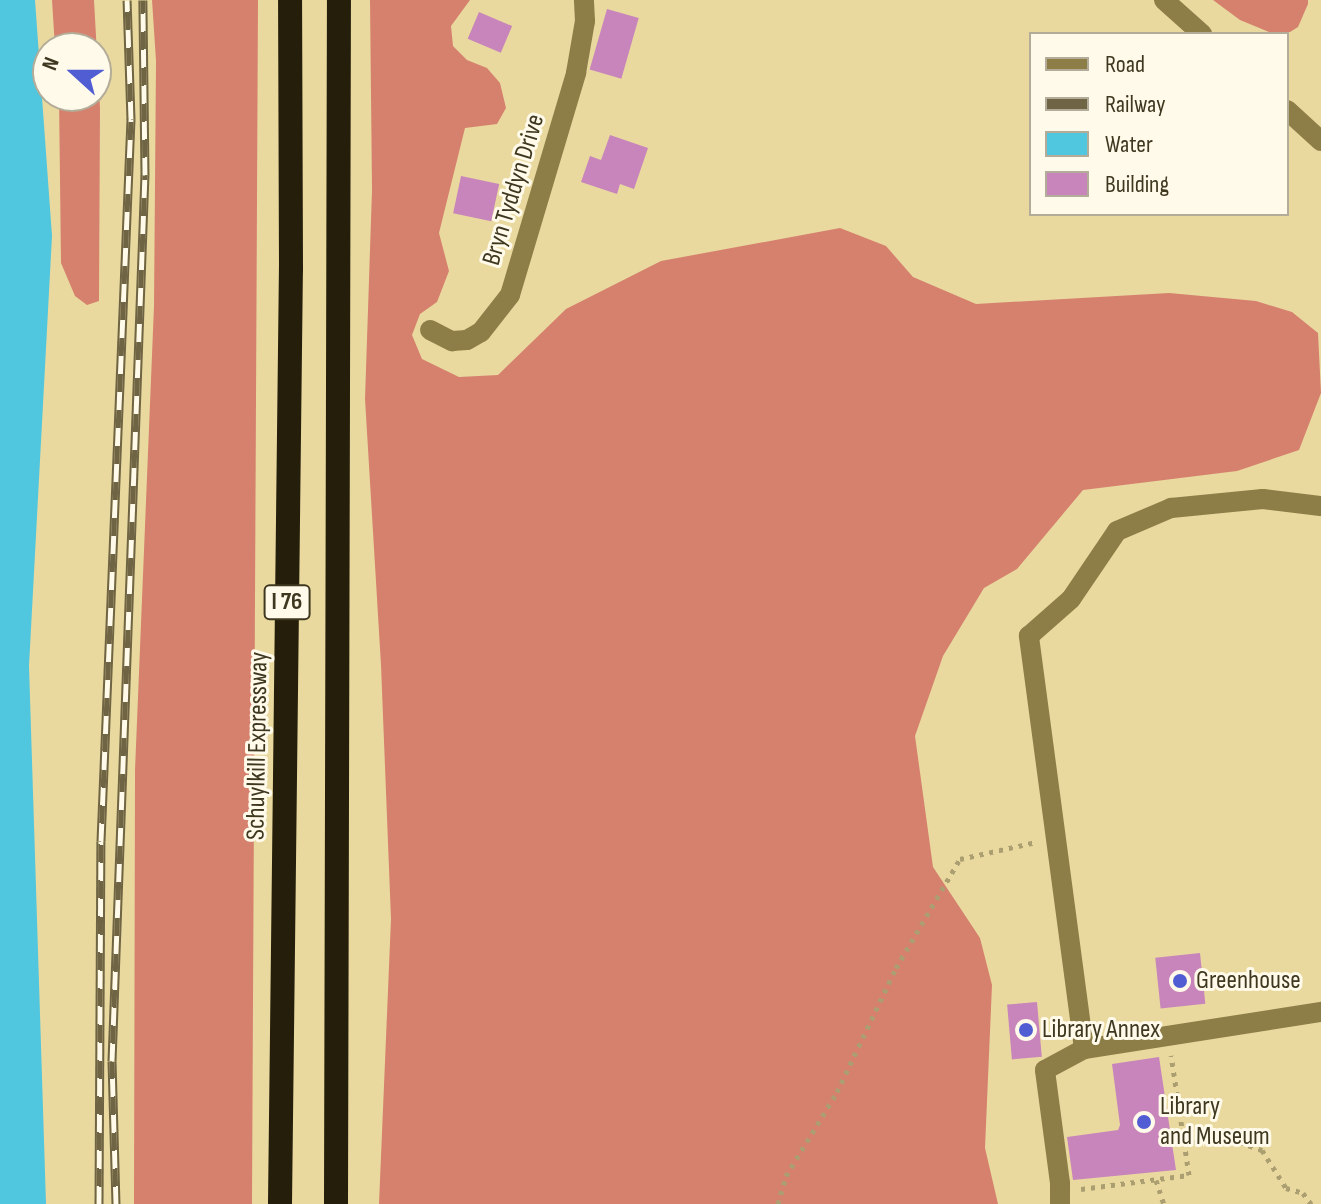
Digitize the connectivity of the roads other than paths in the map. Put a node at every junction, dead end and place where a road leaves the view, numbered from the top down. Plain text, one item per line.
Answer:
1 (290, 0) edge
2 (339, 0) edge
3 (584, 0) edge
4 (1164, 0) edge
5 (1200, 32) edge
6 (1289, 112) edge
7 (1321, 141) edge
8 (430, 330) dead end
9 (1321, 506) edge
10 (1321, 1012) edge
11 (1084, 1049) junction
12 (1060, 1198) edge
13 (280, 1204) edge
14 (336, 1204) edge

1 - 13 highway, Schuylkill Expressway / I 76
2 - 14 highway, I 76
3 - 8 street, Bryn Tyddyn Drive
4 - 5 street
6 - 7 street
9 - 11 street
10 - 11 street
11 - 12 street

